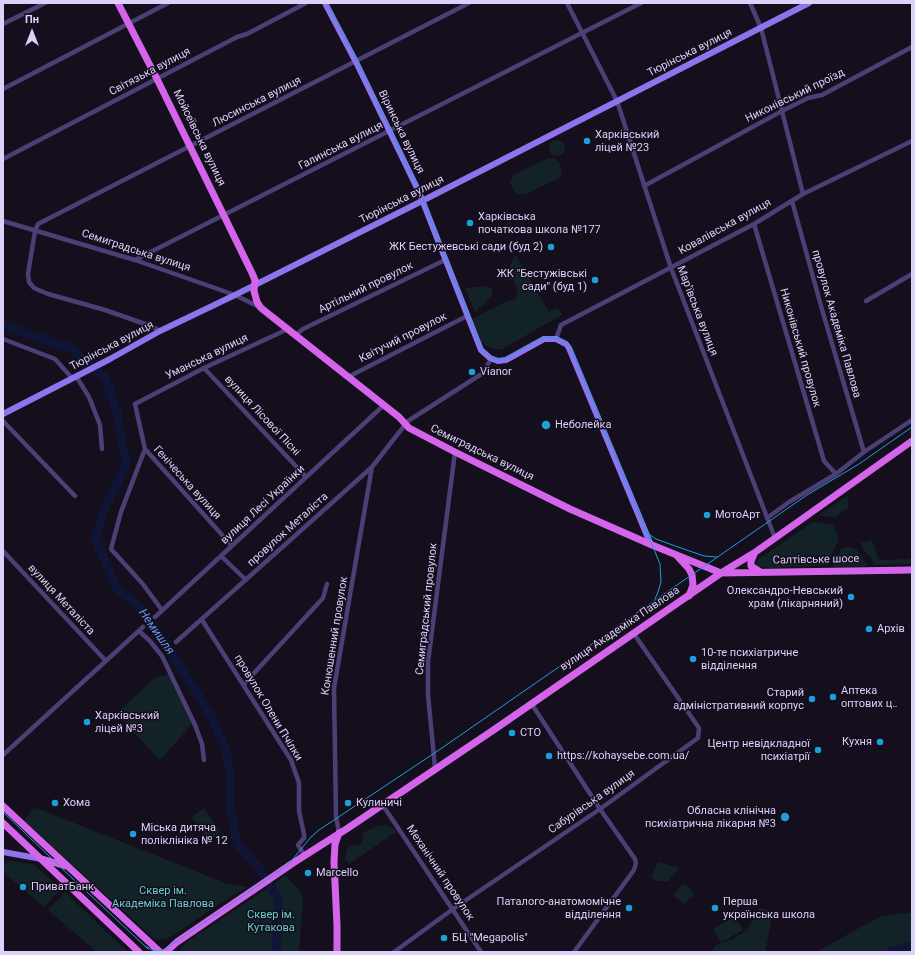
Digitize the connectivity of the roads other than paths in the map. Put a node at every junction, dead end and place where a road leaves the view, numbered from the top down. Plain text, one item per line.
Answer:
1 (44, 3) edge
2 (118, 3) edge
3 (168, 3) edge
4 (306, 3) edge
5 (325, 3) edge
6 (469, 3) edge
7 (567, 3) edge
8 (641, 3) edge
9 (750, 3) edge
10 (809, 3) edge
11 (129, 23) junction
12 (3, 24) edge
13 (761, 28) junction
14 (582, 33) junction
15 (912, 47) edge
16 (356, 62) junction
17 (157, 79) junction
18 (3, 89) edge
19 (617, 101) junction
20 (782, 111) junction
21 (390, 132) junction
22 (912, 141) edge
23 (190, 147) junction
24 (3, 159) edge
25 (644, 186) junction
26 (803, 194) junction
27 (422, 201) junction
28 (792, 201) junction
29 (224, 214) junction
30 (3, 221) edge
31 (754, 224) junction
32 (36, 231) junction
33 (134, 260) junction
34 (446, 260) junction
35 (671, 268) junction
36 (912, 274) edge
37 (254, 285) junction
38 (235, 296) junction
39 (866, 301) dead end
40 (261, 308) junction
41 (467, 316) junction
42 (288, 329) junction
43 (160, 331) junction
44 (296, 335) junction
45 (3, 339) edge
46 (556, 339) junction
47 (492, 359) junction
48 (204, 368) junction
49 (76, 376) junction
50 (348, 377) junction
51 (135, 404) joint
52 (384, 405) junction
53 (3, 414) edge
54 (912, 420) edge
55 (3, 421) edge
56 (405, 424) junction
57 (912, 441) edge
58 (102, 449) dead end
59 (145, 449) junction
60 (455, 452) junction
61 (864, 452) junction
62 (372, 467) junction
63 (836, 474) junction
64 (306, 477) junction
65 (75, 496) dead end
66 (767, 518) junction
67 (775, 538) junction
68 (651, 545) junction
69 (232, 546) junction
70 (3, 552) edge
71 (754, 553) junction
72 (221, 556) junction
73 (676, 556) junction
74 (912, 570) edge
75 (762, 572) junction
76 (721, 573) junction
77 (246, 580) junction
78 (327, 584) dead end
79 (689, 596) junction
80 (162, 610) junction
81 (155, 616) dead end
82 (202, 620) junction
83 (143, 627) dead end
84 (139, 632) junction
85 (634, 634) junction
86 (176, 642) dead end
87 (106, 661) junction
88 (244, 684) junction
89 (530, 703) junction
90 (3, 755) edge
91 (204, 760) dead end
92 (435, 768) junction
93 (382, 804) junction
94 (3, 806) edge
95 (600, 809) junction
96 (3, 822) edge
97 (339, 833) junction
98 (3, 852) edge
99 (305, 856) junction
100 (42, 859) junction
101 (69, 867) junction
102 (454, 909) junction
103 (136, 950) edge
104 (144, 952) edge
105 (160, 952) edge
106 (166, 952) edge
107 (337, 952) edge
108 (394, 952) edge
109 (481, 952) edge
110 (574, 952) edge

1 - 12 street
2 - 11 main road, Мойсеївська вулиця
3 - 11 street
4 - 17 street, Світязька вулиця
5 - 16 main road, Віринська вулиця
6 - 16 street, Люсинська вулиця
7 - 14 street, Мар'ївська вулиця
8 - 14 street, Галинська вулиця
9 - 13 street
10 - 13 main road, Тюрінська вулиця
11 - 17 main road, Мойсеївська вулиця
11 - 18 street
13 - 19 main road, Тюрінська вулиця
13 - 20 street
14 - 19 street, Мар'ївська вулиця
14 - 21 street, Галинська вулиця
15 - 20 street, Никонівський проїзд
16 - 21 main road, Віринська вулиця
16 - 23 street, Люсинська вулиця
17 - 23 main road, Мойсеївська вулиця
17 - 24 street, Світязька вулиця
19 - 25 street, Мар'ївська вулиця
19 - 27 main road, Тюрінська вулиця
20 - 25 street, Никонівський проїзд
20 - 26 street
21 - 27 main road, Віринська вулиця
21 - 29 street, Галинська вулиця
22 - 26 street, Ковалівська вулиця
23 - 29 main road, Мойсеївська вулиця
23 - 32 street, Люсинська вулиця
25 - 35 street, Мар'ївська вулиця
26 - 28 street, Ковалівська вулиця
27 - 34 main road, Віринська вулиця
27 - 37 main road, Тюрінська вулиця
28 - 31 street, Ковалівська вулиця
28 - 61 street, провулок Академіка Павлова
29 - 33 street, Галинська вулиця
29 - 37 main road, Мойсеївська вулиця
30 - 32 street, Семиградська вулиця
31 - 35 street, Ковалівська вулиця
31 - 63 street, Никонівський провулок
32 - 33 street, Семиградська вулиця
32 - 43 street
33 - 38 street, Семиградська вулиця
34 - 41 main road, Віринська вулиця
34 - 44 street, Артільний провулок
35 - 46 street, Ковалівська вулиця
35 - 66 street, Мар'ївська вулиця
36 - 39 street
37 - 38 main road, Тюрінська вулиця
37 - 40 main road
38 - 40 street, Семиградська вулиця
38 - 43 main road, Тюрінська вулиця
40 - 42 main road, Семиградська вулиця
41 - 47 main road, Віринська вулиця
41 - 50 street, Квітучий провулок
42 - 44 main road, Семиградська вулиця
42 - 48 street, Уманська вулиця
43 - 49 main road, Тюрінська вулиця
44 - 50 main road, Семиградська вулиця
45 - 49 street
46 - 47 main road
46 - 68 main road
47 - 56 street
48 - 51 street, Уманська вулиця
48 - 64 street, вулиця Лісової Пісні
49 - 53 main road, Тюрінська вулиця
49 - 58 street
50 - 52 main road, Семиградська вулиця
51 - 59 street, Генічеська вулиця
52 - 56 main road, Семиградська вулиця
52 - 64 street, вулиця Лесі Українки
54 - 61 street
55 - 65 street
56 - 60 main road, Семиградська вулиця
56 - 62 street, провулок Металіста
57 - 67 main road, вулиця Академіка Павлова
59 - 69 street, Генічеська вулиця
59 - 80 street
60 - 68 main road, Семиградська вулиця
60 - 92 street, Семиградський провулок
61 - 63 street
62 - 77 street, провулок Металіста
62 - 97 street, Конюшенний провулок
63 - 66 street
64 - 69 street, вулиця Лесі Українки
66 - 67 street, Мар'ївська вулиця
67 - 71 main road, вулиця Академіка Павлова
68 - 73 main road, Семиградська вулиця
69 - 72 street, вулиця Лесі Українки
70 - 87 street, вулиця Металіста
71 - 75 main road
71 - 76 main road, вулиця Академіка Павлова
72 - 77 street
72 - 80 street, вулиця Лесі Українки
73 - 76 main road, Семиградська вулиця
73 - 79 main road
74 - 75 main road, Салтівське шосе
75 - 76 main road, Салтівське шосе
76 - 79 main road, вулиця Академіка Павлова
77 - 82 street, провулок Металіста
78 - 88 street
79 - 85 main road, вулиця Академіка Павлова
80 - 81 street, вулиця Лесі Українки
82 - 86 street, провулок Металіста
82 - 88 street, провулок Олени Пчілки
83 - 84 street
84 - 87 street
84 - 91 street
85 - 89 main road, вулиця Академіка Павлова
85 - 95 street, Сабурівська вулиця
87 - 90 street
88 - 99 street, провулок Олени Пчілки
89 - 92 main road, вулиця Академіка Павлова
89 - 95 street
92 - 93 main road, вулиця Академіка Павлова
93 - 97 main road, вулиця Академіка Павлова
93 - 102 street, Механічний провулок
94 - 101 main road
95 - 102 street, Сабурівська вулиця
95 - 110 street
96 - 100 main road
97 - 99 main road, вулиця Академіка Павлова
97 - 107 main road
98 - 100 main road
99 - 106 main road, вулиця Академіка Павлова
100 - 101 main road
100 - 103 main road
101 - 105 main road
102 - 108 street, Сабурівська вулиця
102 - 109 street, Механічний провулок
103 - 104 main road

